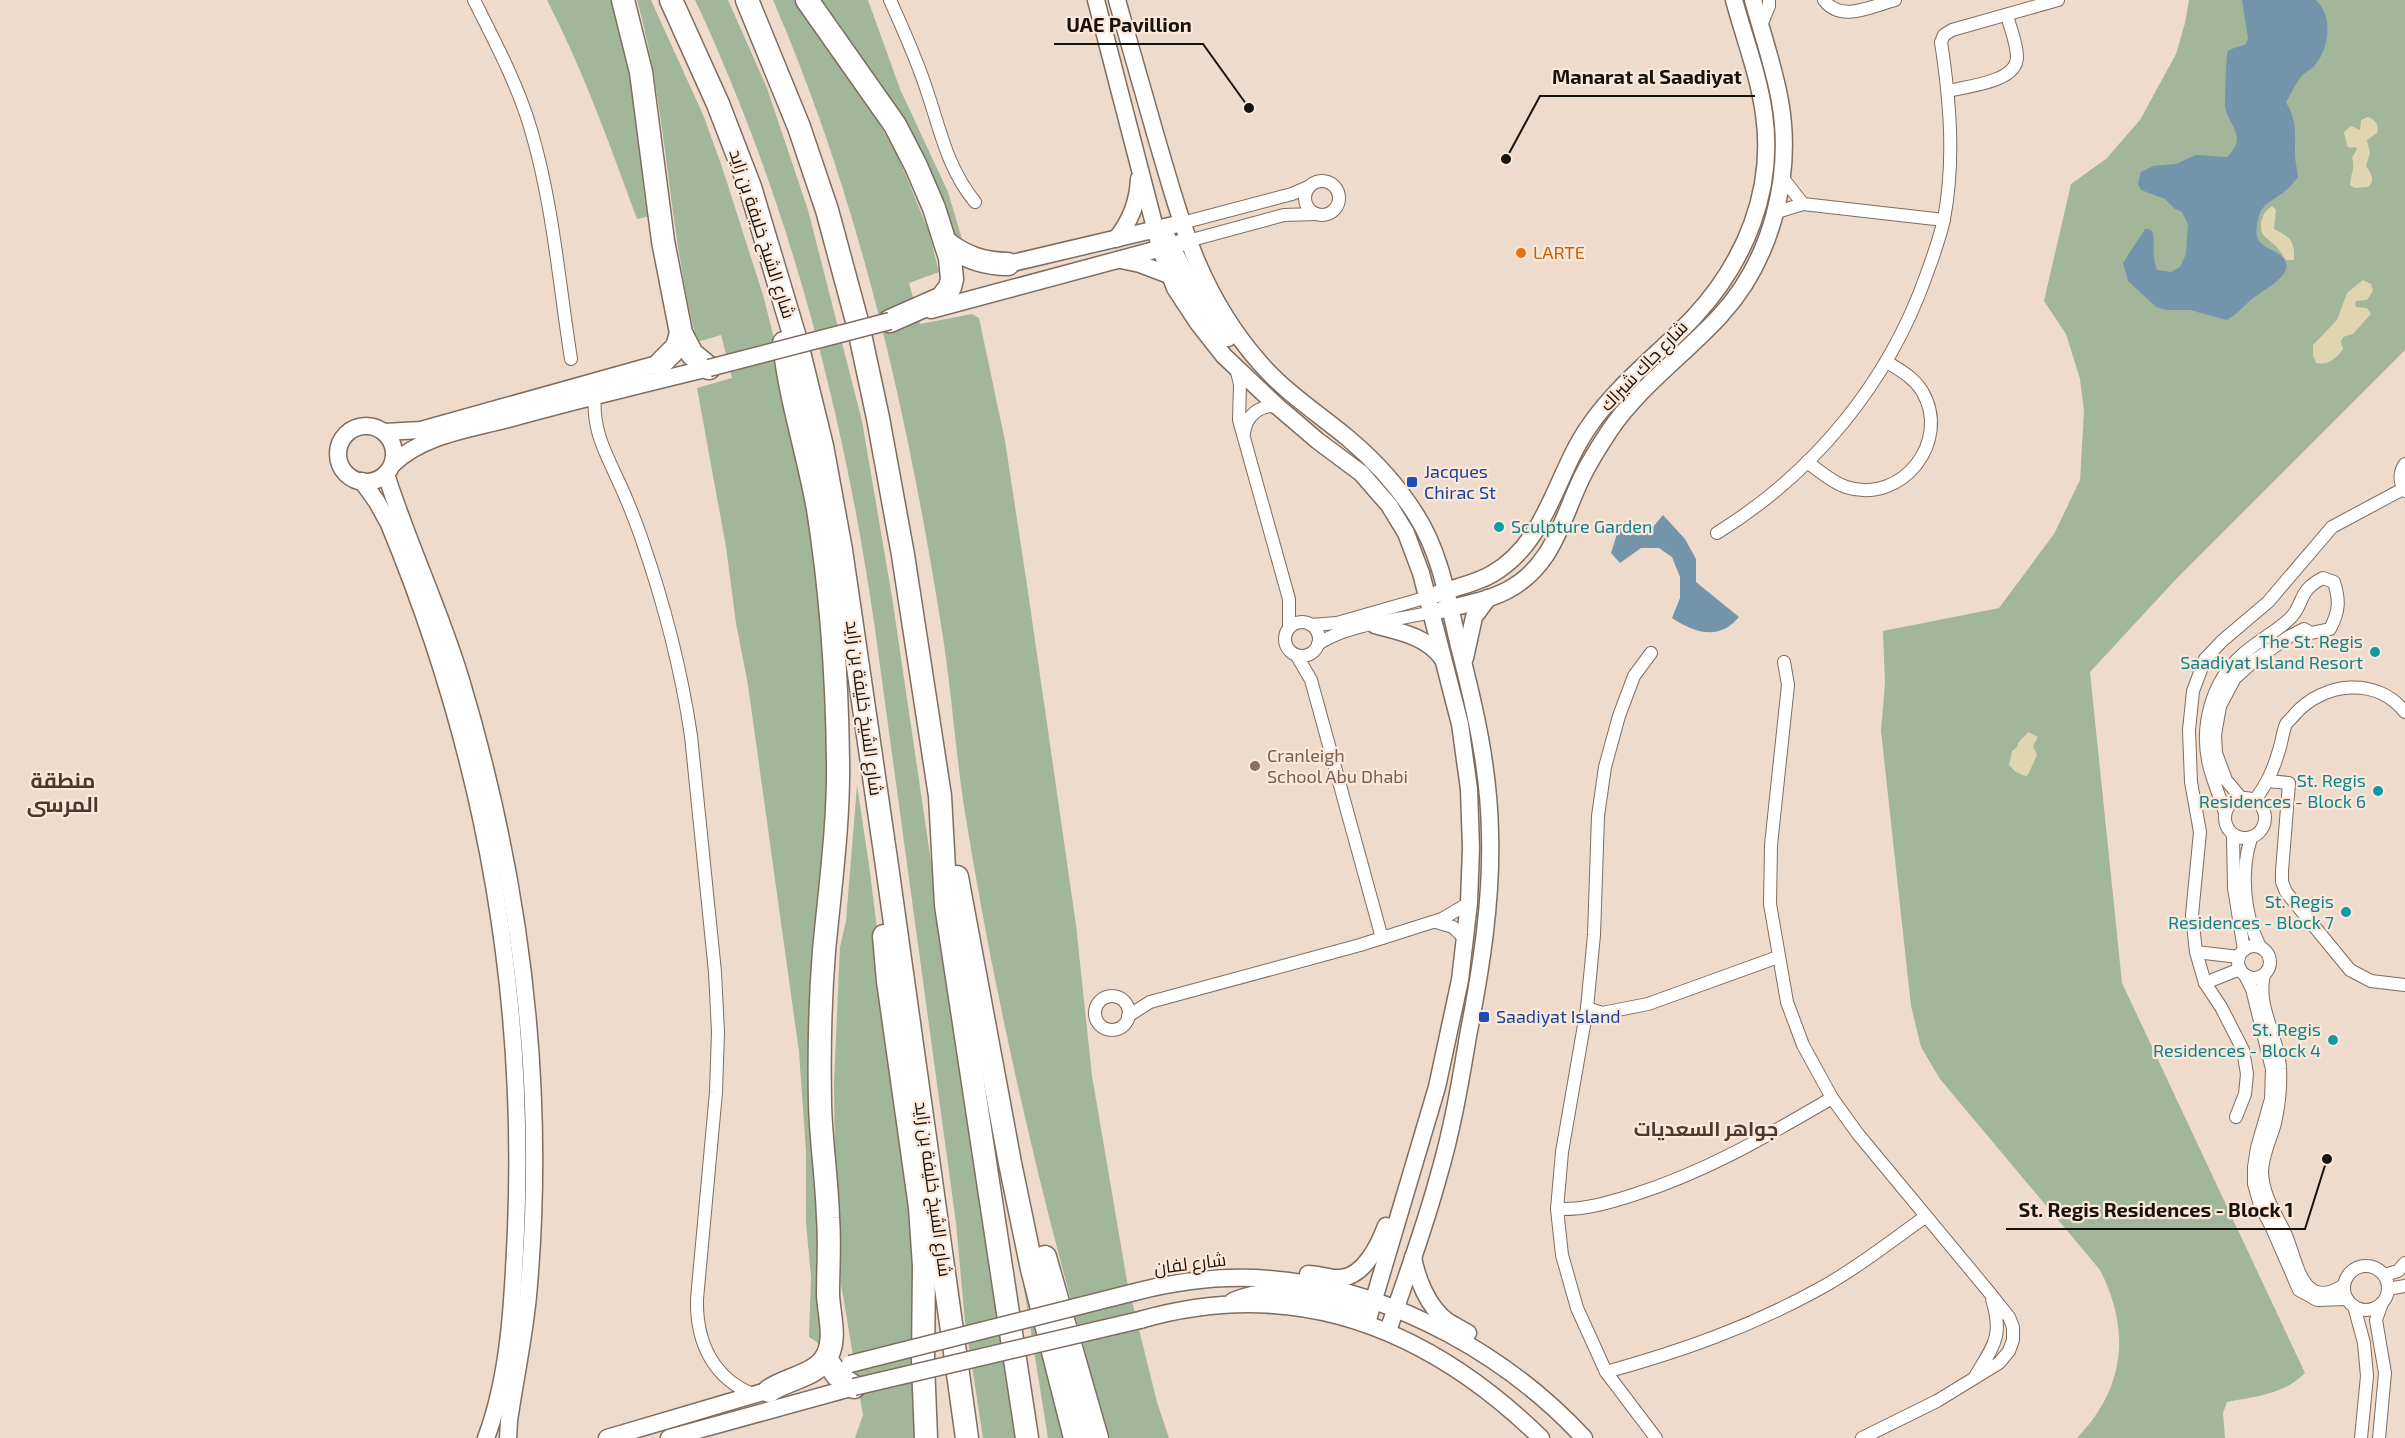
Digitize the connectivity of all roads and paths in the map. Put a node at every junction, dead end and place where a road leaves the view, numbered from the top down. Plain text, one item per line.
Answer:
1 (474, 0) edge
2 (623, 0) edge
3 (671, 0) edge
4 (747, 0) edge
5 (807, 0) edge
6 (890, 0) edge
7 (1096, 0) edge
8 (1117, 0) edge
9 (1734, 0) edge
10 (1753, 0) edge
11 (1769, 0) edge
12 (1824, 0) edge
13 (1895, 0) edge
14 (2058, 0) edge
15 (2007, 15) junction
16 (1760, 28) junction
17 (1949, 91) junction
18 (1140, 172) junction
19 (1782, 177) junction
20 (1308, 187) junction
21 (975, 202) dead end
22 (1803, 204) junction
23 (1774, 213) junction
24 (1316, 214) junction
25 (1944, 220) junction
26 (1182, 223) junction
27 (1155, 230) junction
28 (1116, 239) junction
29 (945, 242) junction
30 (1173, 244) junction
31 (1117, 260) junction
32 (1008, 264) joint
33 (1169, 275) junction
34 (782, 294) junction
35 (890, 321) junction
36 (681, 333) junction
37 (571, 359) dead end
38 (1887, 362) junction
39 (661, 363) joint
40 (1235, 367) junction
41 (709, 368) junction
42 (595, 396) junction
43 (1277, 406) junction
44 (385, 432) junction
45 (1244, 433) junction
46 (1807, 462) junction
47 (2405, 464) edge
48 (389, 469) junction
49 (362, 481) junction
50 (2404, 490) edge
51 (1717, 532) dead end
52 (1488, 598) junction
53 (1289, 599) junction
54 (1440, 602) junction
55 (2296, 613) junction
56 (1309, 624) junction
57 (1375, 625) junction
58 (1290, 627) junction
59 (2304, 629) junction
60 (1317, 646) junction
61 (1651, 653) dead end
62 (1298, 656) junction
63 (1784, 662) dead end
64 (1464, 665) junction
65 (1446, 666) junction
66 (1311, 680) junction
67 (2405, 712) edge
68 (1482, 748) junction
69 (2268, 781) junction
70 (940, 796) junction
71 (2241, 798) junction
72 (2254, 801) junction
73 (2225, 813) junction
74 (2233, 835) junction
75 (2251, 838) junction
76 (887, 866) junction
77 (1469, 903) junction
78 (1436, 922) junction
79 (1382, 938) junction
80 (1465, 939) junction
81 (2260, 947) junction
82 (2196, 952) junction
83 (1778, 957) junction
84 (2242, 963) junction
85 (2264, 975) junction
86 (2205, 982) junction
87 (2405, 985) edge
88 (1120, 998) junction
89 (1149, 1002) junction
90 (1587, 1008) junction
91 (1128, 1016) junction
92 (992, 1061) junction
93 (1832, 1098) junction
94 (2236, 1117) dead end
95 (1402, 1200) junction
96 (1557, 1209) junction
97 (1925, 1217) junction
98 (1413, 1257) junction
99 (2405, 1263) edge
100 (2384, 1275) junction
101 (1289, 1281) junction
102 (2344, 1285) junction
103 (2405, 1286) edge
104 (2388, 1289) junction
105 (2350, 1303) junction
106 (2382, 1303) junction
107 (1371, 1312) junction
108 (1392, 1319) junction
109 (1487, 1356) junction
110 (836, 1364) junction
111 (1606, 1372) junction
112 (1516, 1376) junction
113 (854, 1387) junction
114 (763, 1393) junction
115 (1878, 1436) edge
116 (486, 1438) edge
117 (508, 1438) edge
118 (608, 1438) edge
119 (669, 1438) edge
120 (926, 1438) edge
121 (966, 1438) edge
122 (1027, 1438) edge
123 (1075, 1438) edge
124 (1097, 1438) edge
125 (1541, 1438) edge
126 (1584, 1438) edge
127 (1656, 1438) edge
128 (1862, 1438) edge
129 (2361, 1438) edge
130 (2379, 1438) edge

1 - 37 street
2 - 36 highway
3 - 34 highway, شارع الشيخ خليفة بن زايد
4 - 70 highway
5 - 29 highway
6 - 21 street
7 - 18 street
8 - 26 street
9 - 54 street, شارع جاك شيراك
10 - 16 street, شارع جاك شيراك
11 - 16 street
12 - 13 street
14 - 15 street
15 - 17 street
15 - 17 street
16 - 19 street, شارع جاك شيراك
17 - 25 street
18 - 27 street
18 - 28 street
19 - 22 street
19 - 23 street, شارع جاك شيراك
20 - 24 street
20 - 24 street
20 - 26 street
22 - 23 street
22 - 25 street
23 - 52 street, شارع جاك شيراك
24 - 30 street
25 - 38 street
26 - 27 street
26 - 30 street
27 - 28 street
27 - 30 street
28 - 32 street
29 - 32 highway
29 - 35 highway
30 - 31 street
30 - 33 street
30 - 54 street
31 - 33 street
31 - 35 street
33 - 40 street
34 - 76 highway, شارع الشيخ خليفة بن زايد
34 - 110 highway
35 - 41 street, bridge
36 - 39 highway
36 - 41 highway
38 - 46 street
38 - 46 street
39 - 44 street
40 - 43 street
40 - 45 street
41 - 42 street
42 - 48 street
42 - 114 street
43 - 45 street
43 - 54 street
44 - 48 street
44 - 49 street
45 - 53 street
46 - 51 street
47 - 50 street
48 - 49 street
48 - 117 street
49 - 116 street
50 - 82 street
52 - 54 street, شارع جاك شيراك
52 - 64 street
53 - 56 street
53 - 58 street
54 - 56 street, شارع جاك شيراك
54 - 57 street, شارع جاك شيراك
54 - 64 street
54 - 65 street
54 - 68 street
55 - 59 street
55 - 59 street
55 - 73 street
56 - 58 street
56 - 60 street
57 - 60 street, شارع جاك شيراك
57 - 65 street
58 - 62 street
59 - 71 street
60 - 62 street
60 - 66 street
61 - 90 street
62 - 66 street
63 - 83 street
64 - 68 street
65 - 77 street
66 - 79 street
67 - 69 street
68 - 98 street
69 - 72 street
69 - 87 street
70 - 92 highway
70 - 122 highway
71 - 72 street
71 - 73 street
72 - 75 street
73 - 74 street
74 - 75 street
74 - 84 street
75 - 81 street
76 - 120 highway
76 - 121 highway, شارع الشيخ خليفة بن زايد
77 - 78 street
77 - 80 street
78 - 79 street
78 - 80 street
79 - 89 street
80 - 95 street
81 - 84 street
81 - 85 street
82 - 84 street
82 - 86 street
83 - 90 street
83 - 93 street
84 - 85 street
84 - 86 street
84 - 105 street
85 - 102 street
86 - 94 street
88 - 89 street
88 - 91 street
88 - 91 street
89 - 91 street
90 - 96 street
92 - 123 highway
92 - 124 highway
93 - 96 street
93 - 97 street
95 - 101 street
95 - 107 street
96 - 111 street
97 - 111 street
97 - 115 street
98 - 108 street
98 - 109 street
99 - 100 street
100 - 102 street
100 - 104 street
101 - 107 street, شارع لفان
101 - 110 street, شارع لفان, bridge
102 - 105 street
103 - 104 street
104 - 106 street
105 - 106 street
105 - 129 street
106 - 130 street
107 - 108 street, شارع لفان
107 - 113 street, شارع لفان, bridge
108 - 109 street, شارع لفان
108 - 112 street
108 - 125 street, شارع لفان
109 - 112 street, شارع لفان
110 - 113 highway
110 - 114 highway
111 - 127 street
112 - 126 street, شارع لفان
113 - 119 street, شارع لفان
114 - 118 street
115 - 128 street

